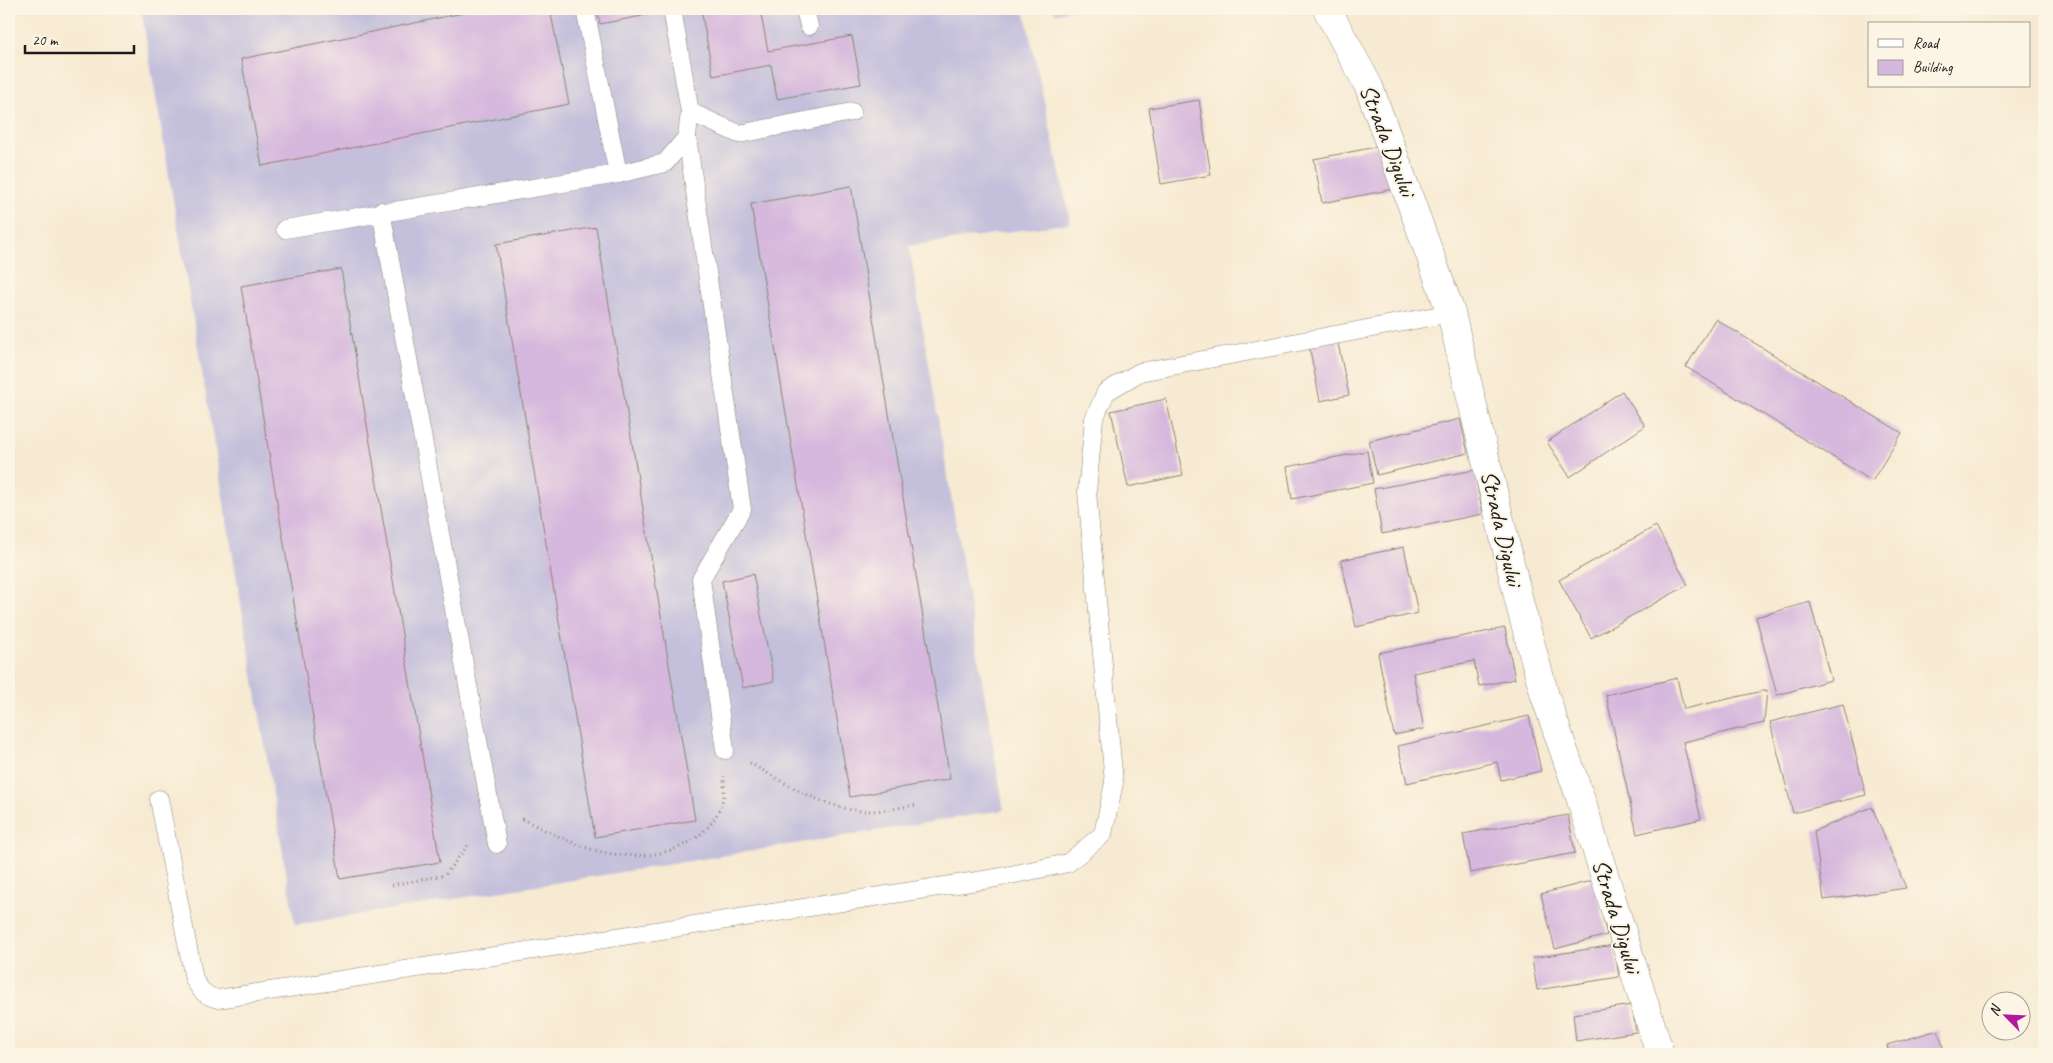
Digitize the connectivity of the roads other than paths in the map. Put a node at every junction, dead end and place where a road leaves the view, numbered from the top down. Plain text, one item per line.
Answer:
1 (585, 9) edge
2 (672, 9) edge
3 (1327, 9) edge
4 (690, 112) junction
5 (852, 112) dead end
6 (687, 137) junction
7 (618, 174) junction
8 (381, 211) junction
9 (285, 228) dead end
10 (1451, 314) junction
11 (725, 750) road end
12 (159, 798) dead end
13 (497, 844) dead end
14 (1660, 1054) edge

1 - 7 lane
2 - 4 lane
3 - 10 street, Strada Digului
4 - 5 lane
4 - 6 lane
6 - 7 lane
6 - 11 lane
7 - 8 lane
8 - 9 lane
8 - 13 lane
10 - 12 lane
10 - 14 street, Strada Digului

